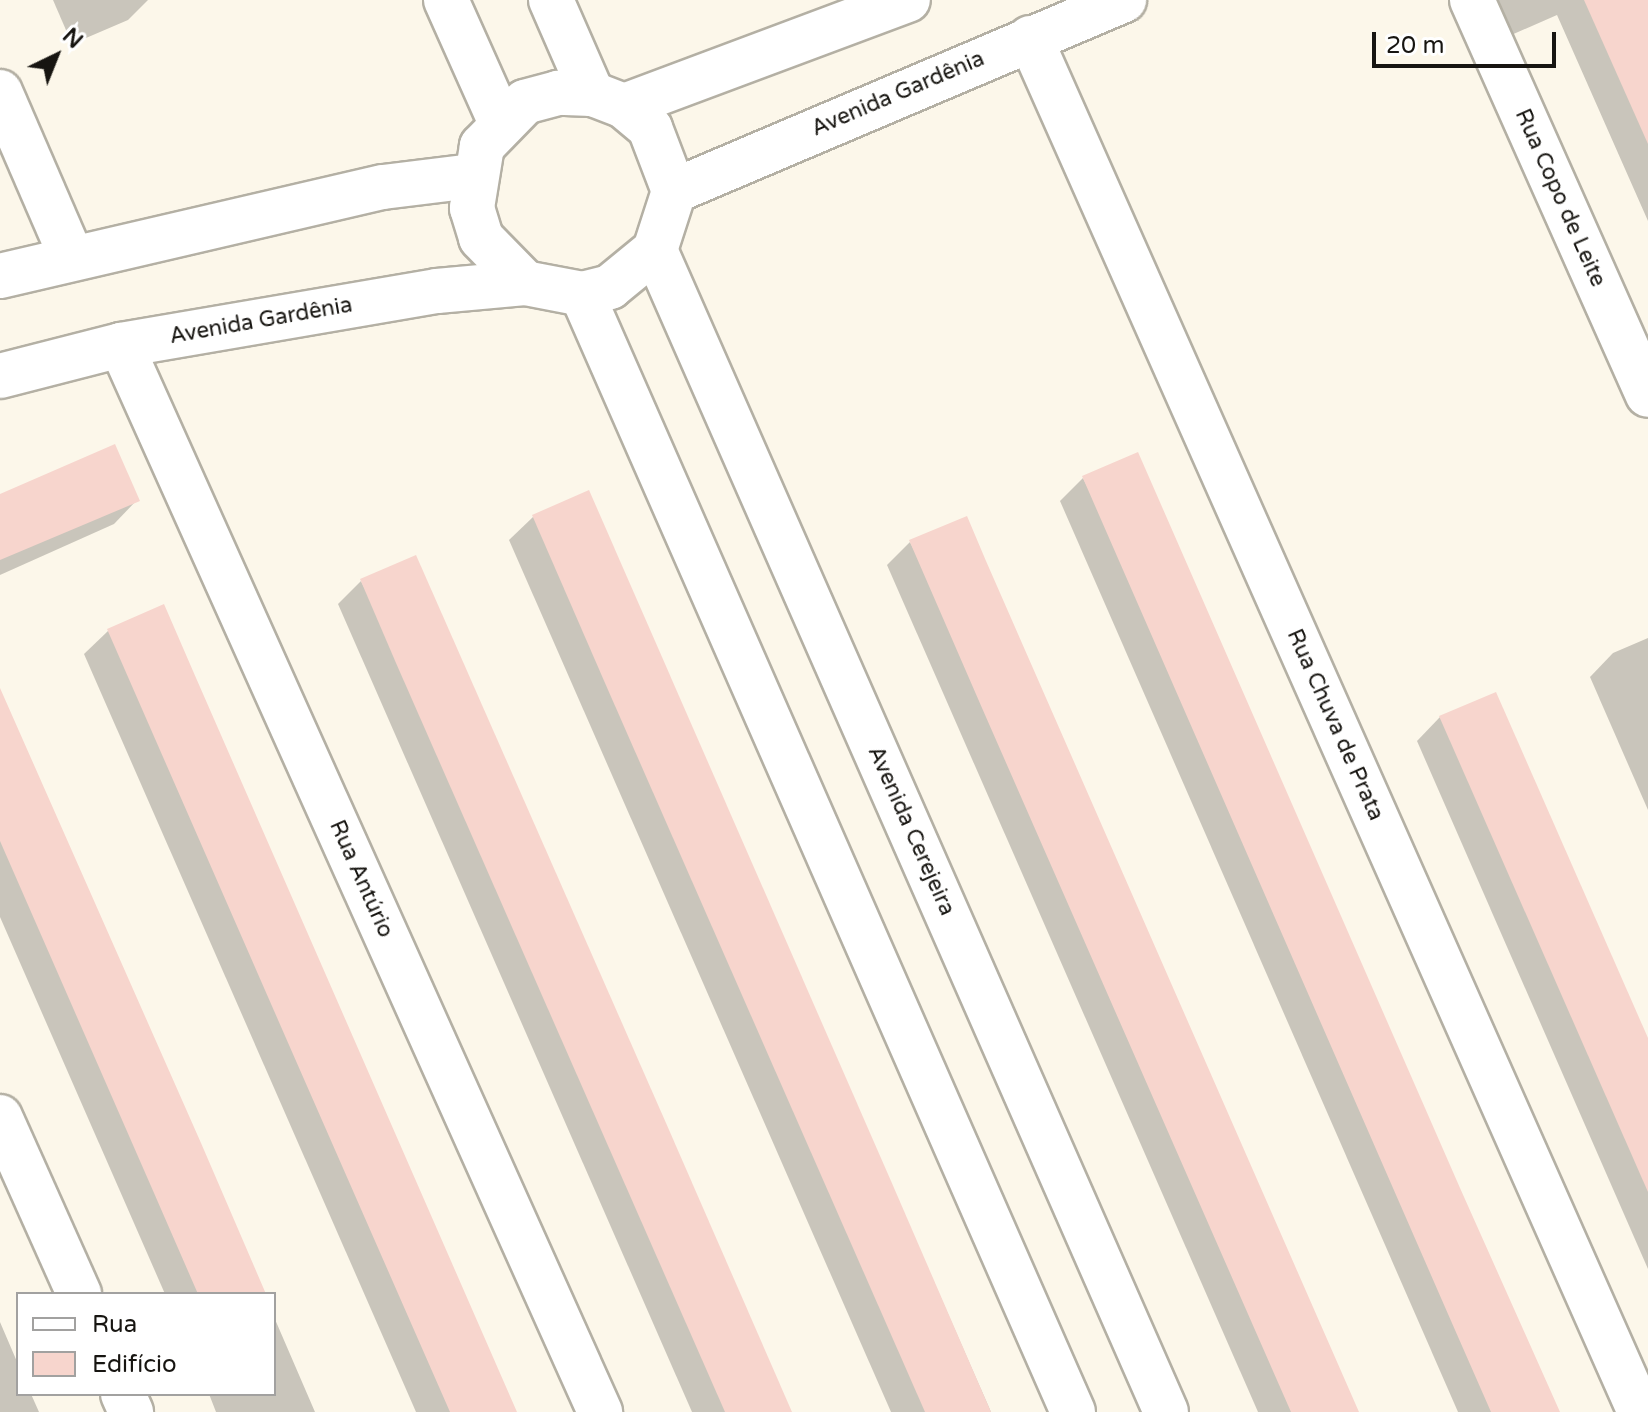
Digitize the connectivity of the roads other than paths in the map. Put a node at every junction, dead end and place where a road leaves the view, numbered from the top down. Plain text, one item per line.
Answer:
1 (446, 0) edge
2 (551, 0) edge
3 (908, 0) edge
4 (1124, 0) edge
5 (1472, 0) edge
6 (1030, 38) junction
7 (0, 92) edge
8 (608, 100) junction
9 (500, 121) junction
10 (472, 176) junction
11 (674, 191) junction
12 (655, 250) junction
13 (70, 254) junction
14 (0, 276) edge
15 (525, 283) junction
16 (582, 294) junction
17 (121, 345) junction
18 (0, 376) edge
19 (1648, 395) edge
20 (0, 1117) edge
21 (78, 1292) edge
22 (600, 1412) edge
23 (1073, 1412) edge
24 (1166, 1412) edge
25 (1640, 1412) edge

1 - 9 street
2 - 8 street
3 - 8 street
4 - 6 street, Avenida Gardênia
5 - 19 street, Rua Copo de Leite
6 - 11 street, Avenida Gardênia
6 - 25 street, Rua Chuva de Prata
7 - 13 street
8 - 9 street
8 - 11 street
9 - 10 street
10 - 13 street
10 - 15 street
11 - 12 street
12 - 16 street
12 - 24 street, Avenida Cerejeira
13 - 14 street
15 - 16 street
15 - 17 street, Avenida Gardênia
16 - 23 street
17 - 18 street, Avenida Gardênia
17 - 22 street, Rua Antúrio
20 - 21 street

